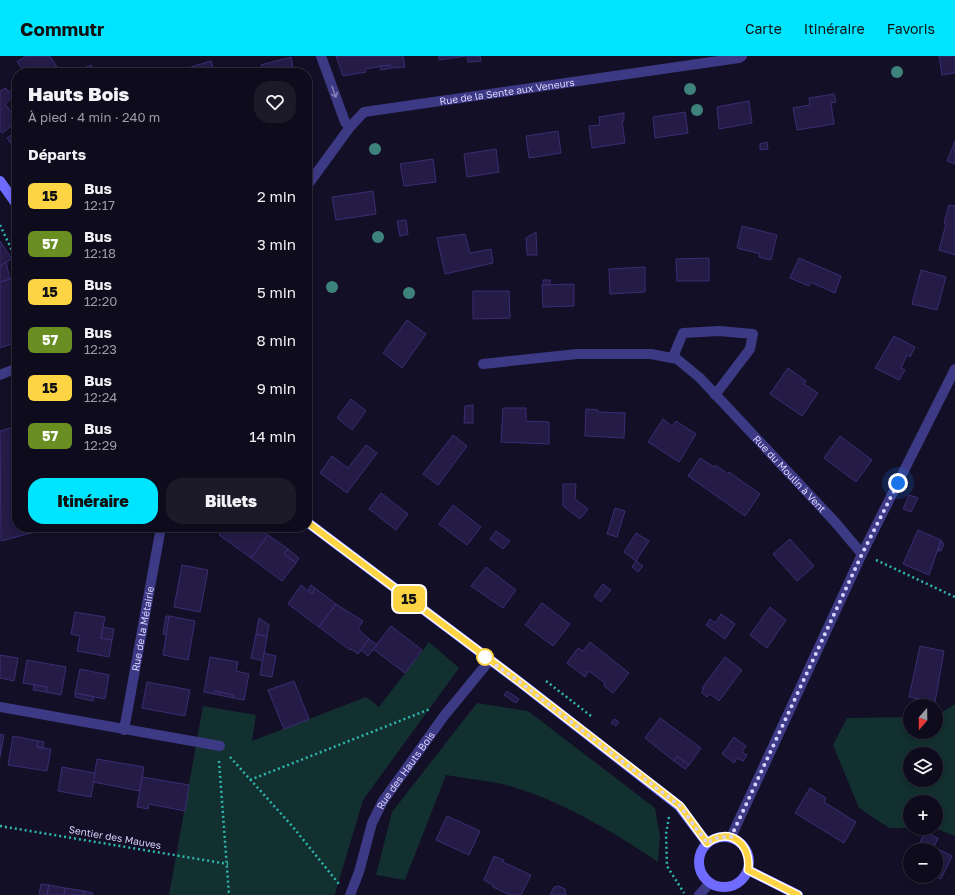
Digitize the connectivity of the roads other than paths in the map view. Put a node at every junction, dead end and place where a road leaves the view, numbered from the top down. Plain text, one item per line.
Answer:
1 (321, 56) edge
2 (742, 56) edge
3 (350, 127) junction
4 (312, 179) edge
5 (0, 181) edge
6 (12, 198) edge
7 (672, 357) junction
8 (483, 364) dead end
9 (955, 369) edge
10 (12, 370) edge
11 (0, 375) edge
12 (715, 395) junction
13 (312, 526) edge
14 (160, 532) edge
15 (862, 554) junction
16 (490, 660) junction
17 (0, 707) edge
18 (124, 730) junction
19 (220, 746) road end
20 (731, 837) junction
21 (707, 843) junction
22 (748, 870) junction
23 (710, 883) junction
24 (350, 895) edge
25 (699, 895) edge
26 (798, 895) edge

1 -> 3 street
2 - 3 street, Rue de la Sente aux Veneurs
3 - 4 street, Rue de la Sente aux Veneurs
5 - 6 street
7 - 8 street, Rue du Moulin à Vent
7 - 12 street, Rue du Moulin à Vent
7 - 12 street
9 - 15 street
10 - 11 street
12 - 15 street, Rue du Moulin à Vent
13 - 16 street
14 - 18 street, Rue de la Métairie
15 - 20 street
16 - 21 street
16 - 24 street, Rue des Hauts Bois
17 - 18 street
18 - 19 street
20 - 21 street
20 - 22 street
21 - 23 street
22 - 23 street
22 - 26 street
23 - 25 street

